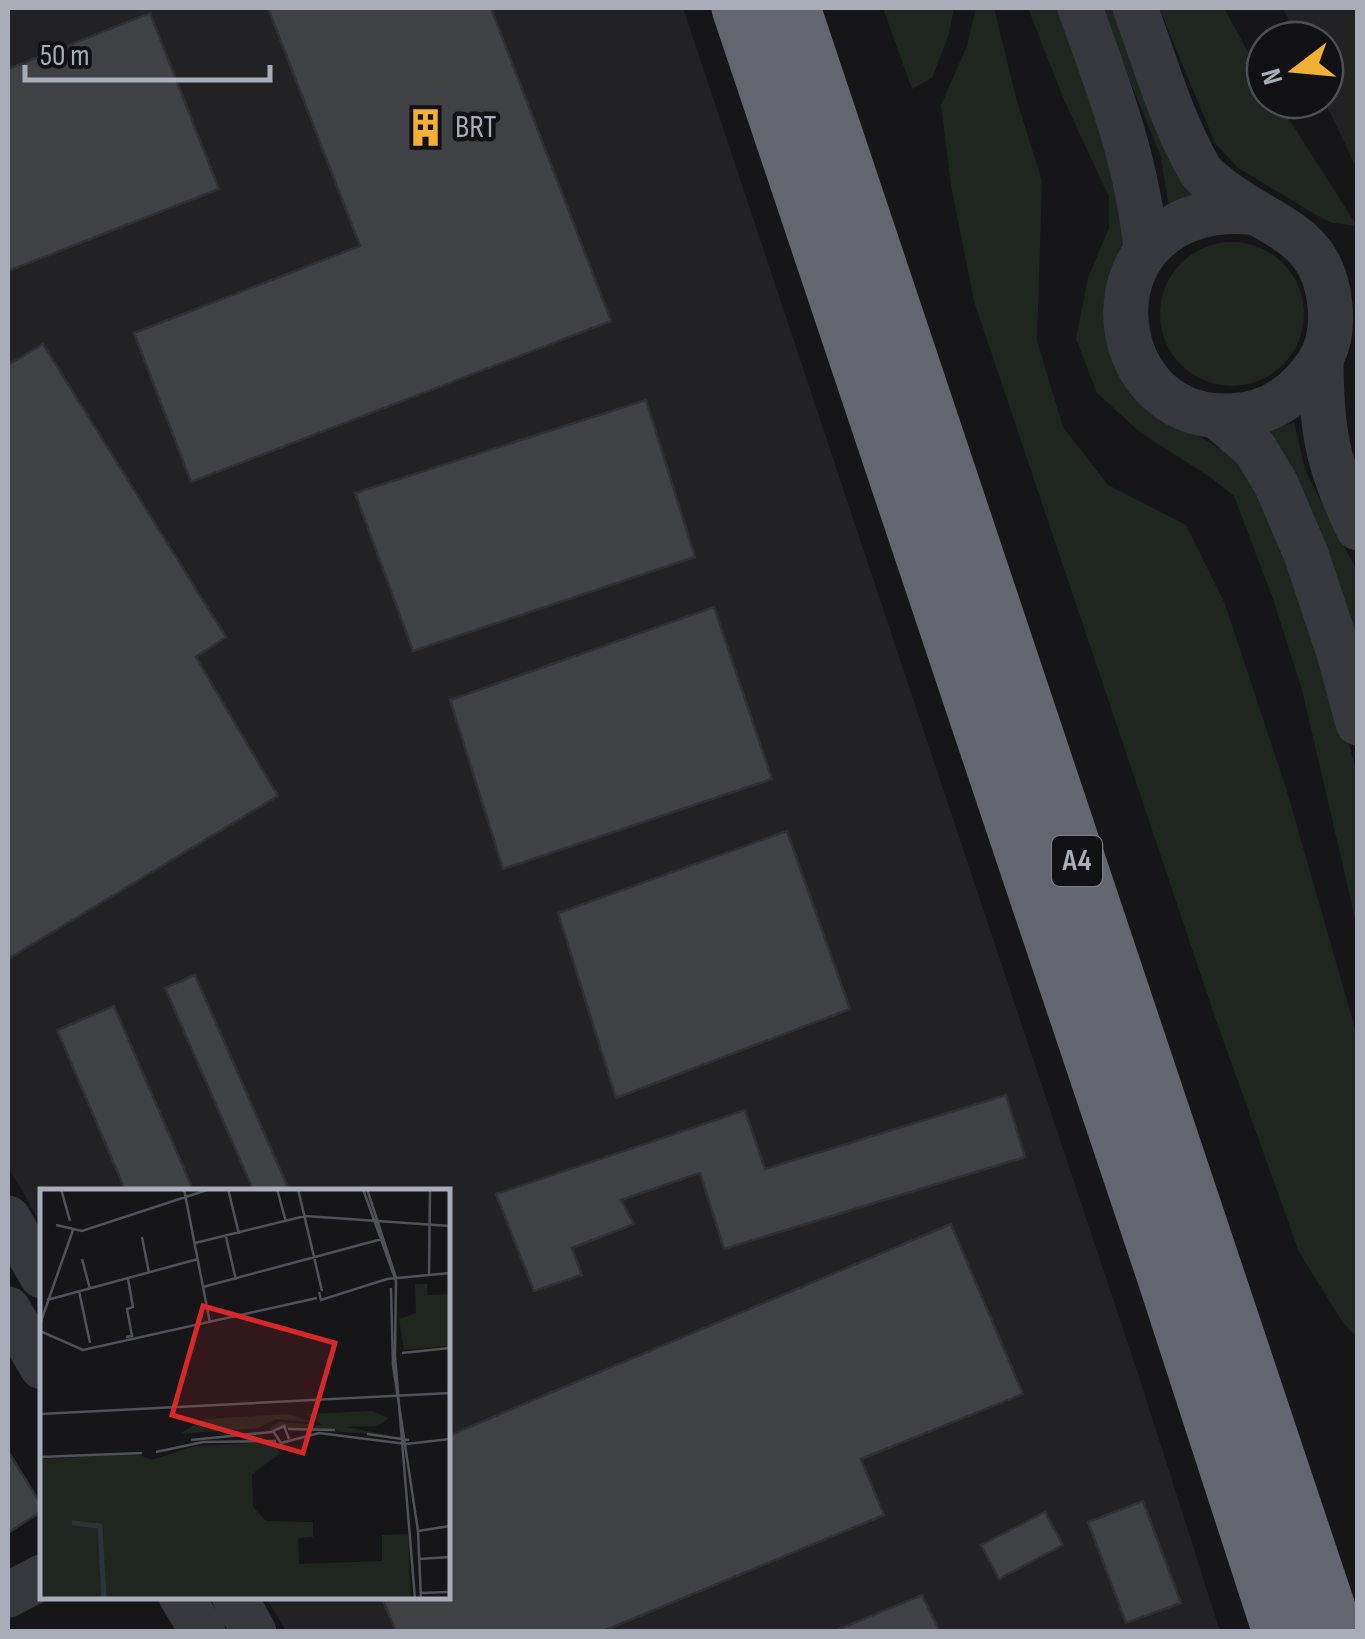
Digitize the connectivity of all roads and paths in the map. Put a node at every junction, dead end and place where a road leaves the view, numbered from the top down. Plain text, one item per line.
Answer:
1 (739, 8) edge
2 (793, 8) edge
3 (1080, 8) edge
4 (1136, 8) edge
5 (1250, 212) junction
6 (1146, 250) junction
7 (1321, 359) junction
8 (1218, 416) junction
9 (1358, 528) edge
10 (1358, 723) edge
11 (8, 1218) edge
12 (40, 1273) edge
13 (8, 1309) edge
14 (40, 1365) edge
15 (40, 1578) edge
16 (8, 1594) edge
17 (183, 1599) edge
18 (236, 1599) edge
19 (203, 1632) edge
20 (254, 1632) edge
21 (1280, 1632) edge
22 (1336, 1632) edge

1 - 21 highway, A4
2 - 22 highway, A4
3 - 6 street
4 - 5 street
5 - 6 street
5 - 7 street
6 - 8 street
7 - 8 street
7 - 9 street
8 - 10 street
11 - 12 street
13 - 14 street
15 - 16 street
17 - 19 street
18 - 20 street

